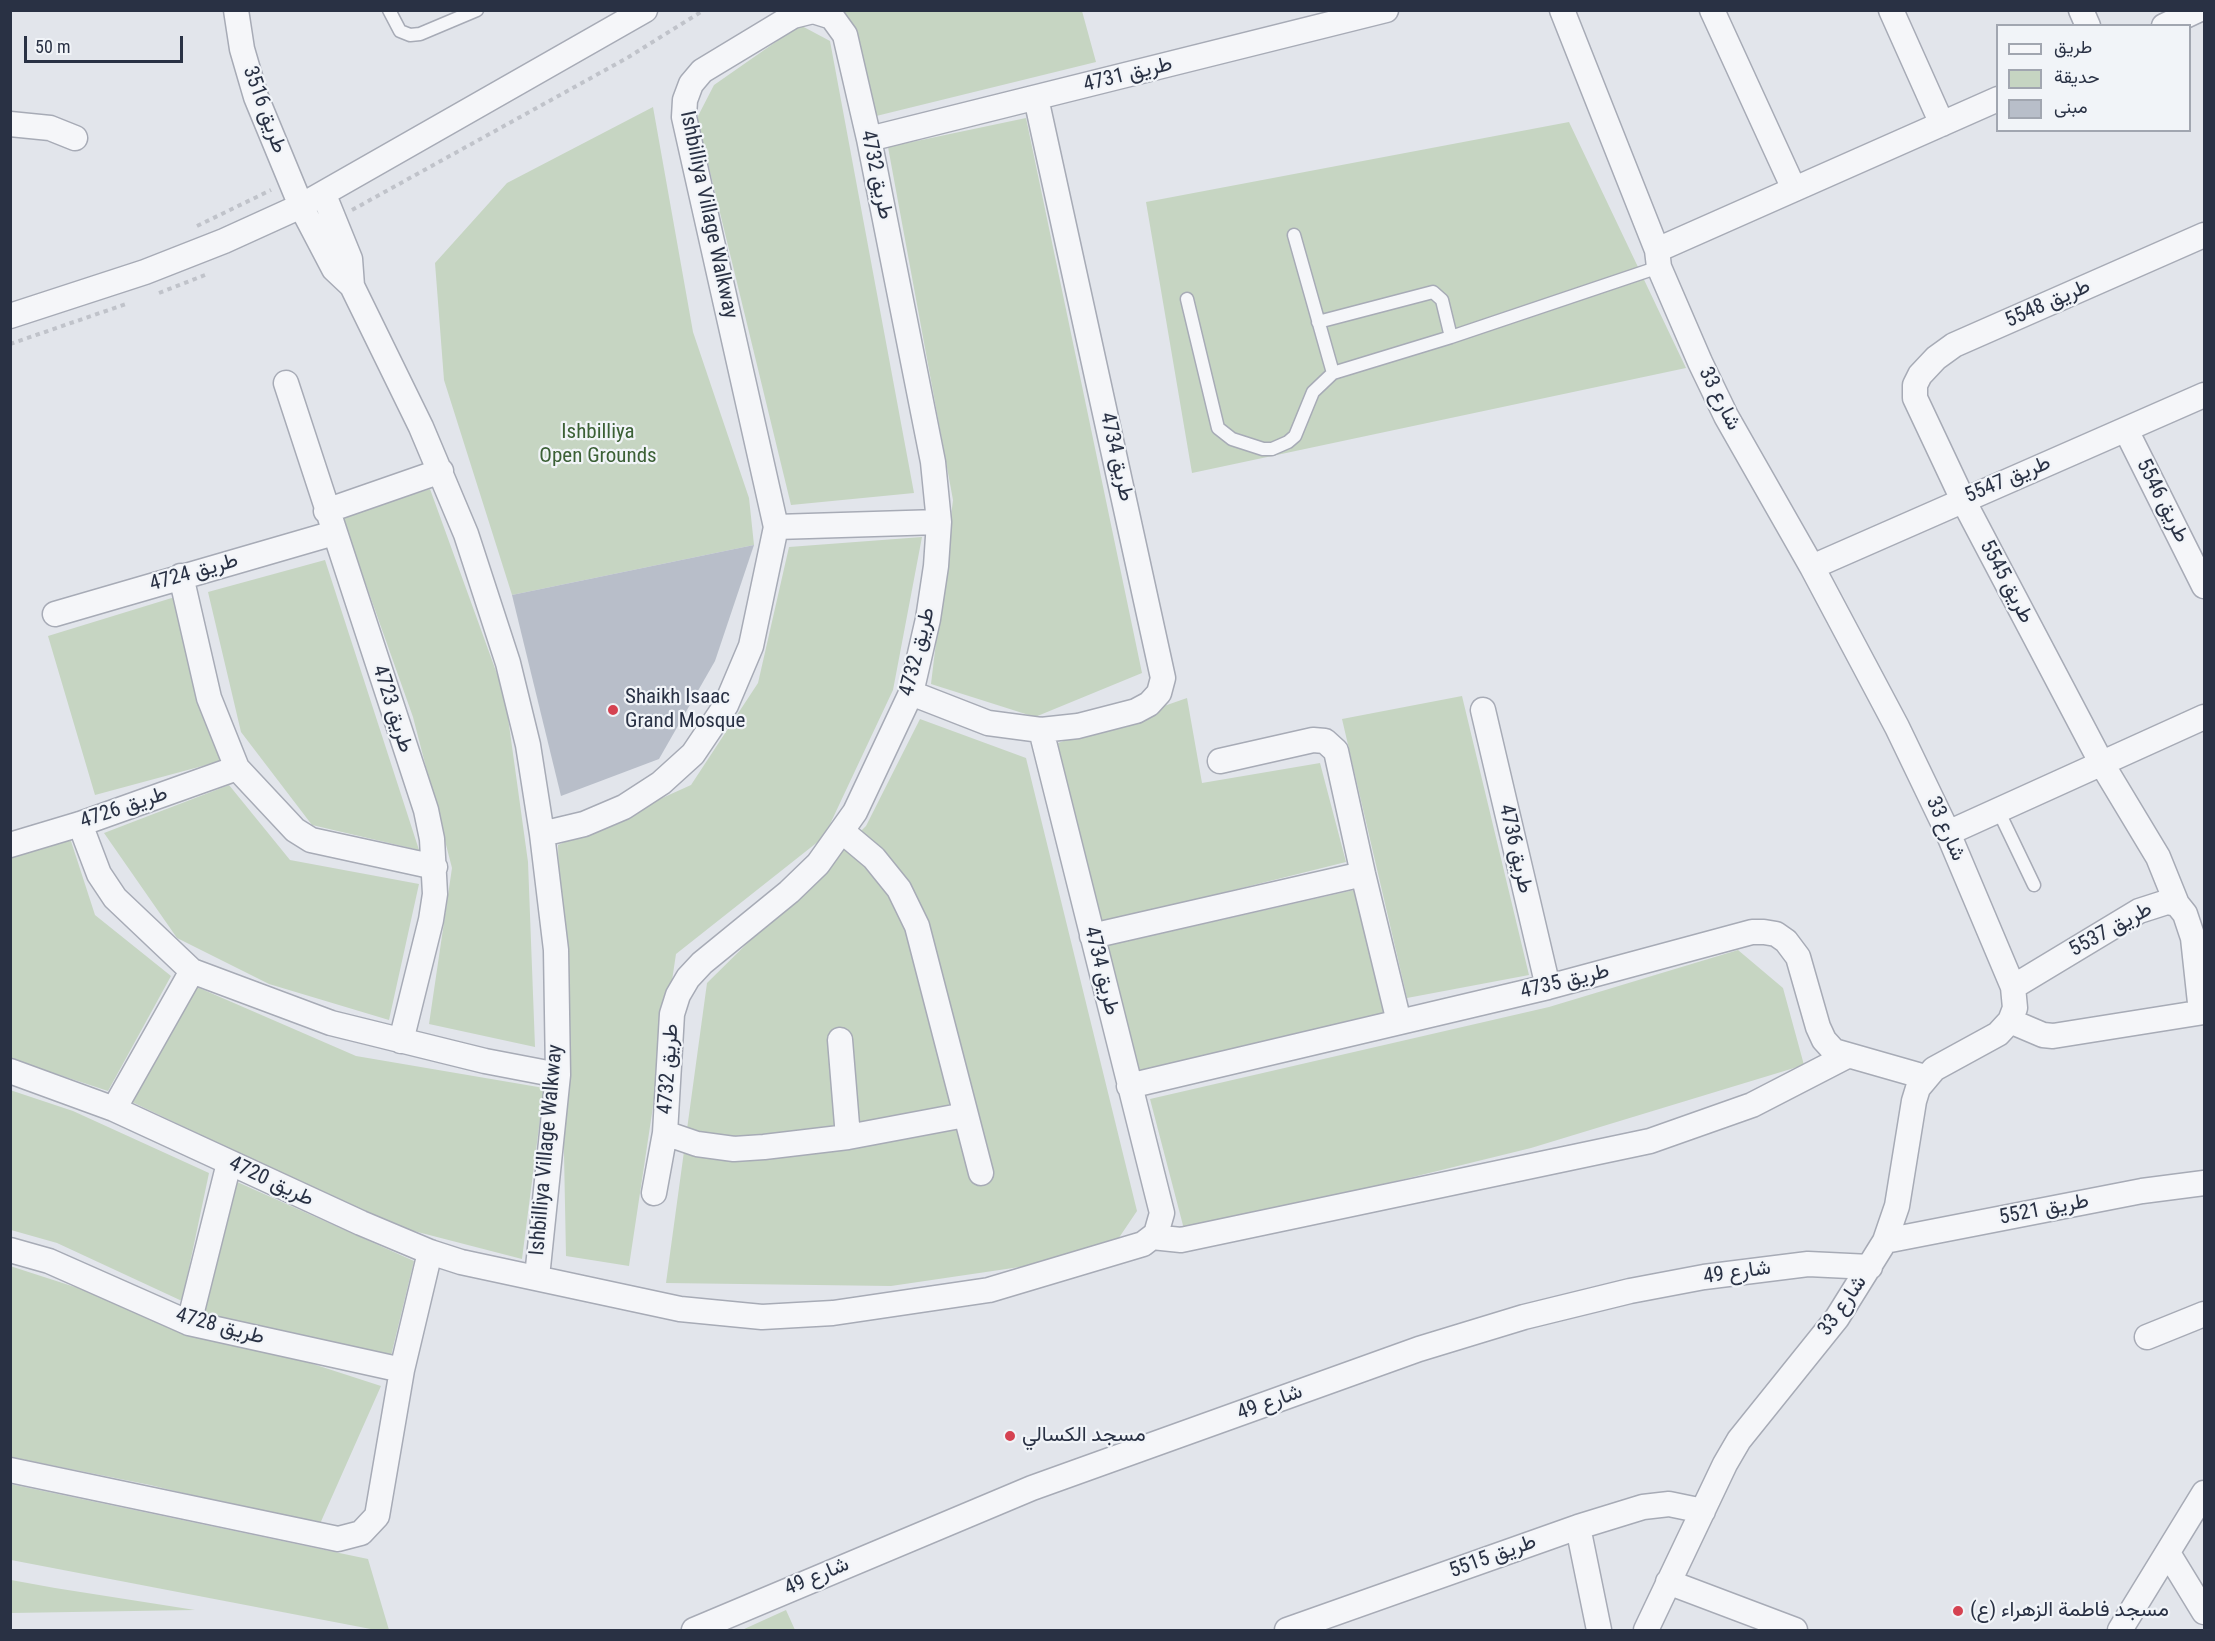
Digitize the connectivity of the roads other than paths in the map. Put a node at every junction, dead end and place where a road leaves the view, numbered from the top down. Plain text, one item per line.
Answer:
1 (236, 10) edge
2 (389, 10) edge
3 (477, 10) edge
4 (1386, 10) edge
5 (1562, 10) edge
6 (1712, 10) edge
7 (1891, 10) edge
8 (2081, 10) edge
9 (2198, 10) edge
10 (634, 14) edge
11 (2087, 24) edge
12 (2168, 24) edge
13 (845, 35) joint
14 (1036, 98) junction
15 (1996, 100) edge
16 (10, 124) edge
17 (1942, 124) junction
18 (75, 138) dead end
19 (869, 139) junction
20 (1794, 189) junction
21 (324, 195) junction
22 (301, 206) junction
23 (1294, 235) dead end
24 (2205, 235) edge
25 (1658, 258) junction
26 (352, 286) junction
27 (1187, 299) dead end
28 (10, 316) edge
29 (1318, 322) junction
30 (1451, 337) junction
31 (1333, 373) junction
32 (286, 383) dead end
33 (2205, 395) edge
34 (1915, 398) joint
35 (2126, 430) junction
36 (441, 471) junction
37 (1963, 500) junction
38 (326, 511) junction
39 (939, 522) junction
40 (776, 528) junction
41 (334, 533) junction
42 (1812, 567) junction
43 (181, 576) junction
44 (2202, 576) edge
45 (55, 614) dead end
46 (911, 693) junction
47 (1483, 710) dead end
48 (2205, 717) edge
49 (1041, 730) junction
50 (1220, 761) dead end
51 (2102, 764) junction
52 (237, 768) junction
53 (1998, 810) junction
54 (80, 824) junction
55 (843, 832) junction
56 (1948, 833) junction
57 (542, 834) junction
58 (10, 845) edge
59 (435, 867) junction
60 (1362, 874) junction
61 (2034, 885) dead end
62 (2177, 904) junction
63 (2197, 925) edge
64 (1092, 936) junction
65 (192, 971) junction
66 (1548, 987) junction
67 (2013, 987) junction
68 (2203, 1012) edge
69 (2010, 1022) junction
70 (1399, 1023) junction
71 (840, 1040) dead end
72 (401, 1041) junction
73 (1847, 1056) junction
74 (10, 1071) edge
75 (558, 1075) junction
76 (1925, 1077) junction
77 (1129, 1086) junction
78 (114, 1109) junction
79 (965, 1114) junction
80 (664, 1133) junction
81 (848, 1137) junction
82 (229, 1163) junction
83 (981, 1173) dead end
84 (2205, 1183) edge
85 (654, 1193) dead end
86 (1152, 1237) junction
87 (1885, 1241) junction
88 (10, 1250) edge
89 (430, 1252) junction
90 (1870, 1267) junction
91 (537, 1277) junction
92 (2205, 1314) edge
93 (189, 1323) junction
94 (2147, 1337) dead end
95 (402, 1370) junction
96 (10, 1470) edge
97 (2205, 1493) edge
98 (1703, 1511) junction
99 (1578, 1527) junction
100 (2168, 1553) junction
101 (1663, 1590) junction
102 (2205, 1612) edge
103 (694, 1630) edge
104 (1287, 1630) edge
105 (1599, 1630) edge
106 (1646, 1630) edge
107 (1795, 1630) edge
108 (2120, 1630) edge

1 - 22 street, طريق 3516
2 - 3 lane
4 - 14 street, طريق 4731
5 - 25 street, شارع 33
6 - 20 street
7 - 17 street
8 - 11 street
9 - 12 street
10 - 21 street
13 - 19 street, طريق 4732
13 - 40 street, Ishbilliya Village Walkway
14 - 19 street, طريق 4731
14 - 49 street, طريق 4734
15 - 17 street
16 - 18 street
17 - 20 street
19 - 39 street, طريق 4732
20 - 25 street
21 - 22 street
21 - 26 street
22 - 26 street, طريق 3516
22 - 28 street
23 - 29 lane
24 - 34 street, طريق 5548
25 - 30 lane
25 - 42 street, شارع 33
26 - 36 street, Ishbilliya Village Walkway
27 - 31 lane
29 - 30 lane
29 - 31 lane
30 - 31 lane
32 - 38 street, طريق 4723
33 - 35 street, طريق 5547
34 - 37 street, طريق 5545
35 - 37 street, طريق 5547
35 - 44 street, طريق 5546
36 - 38 street
36 - 57 street, Ishbilliya Village Walkway
37 - 42 street, طريق 5547
37 - 51 street, طريق 5545
38 - 41 street, طريق 4723
39 - 40 street
39 - 46 street, طريق 4732
40 - 57 street, Ishbilliya Village Walkway
41 - 43 street, طريق 4724
41 - 59 street, طريق 4723
42 - 56 street, شارع 33
43 - 45 street, طريق 4724
43 - 52 street
46 - 49 street, طريق 4734
46 - 55 street, طريق 4732
47 - 66 street, طريق 4736
48 - 51 street
49 - 64 street, طريق 4734
50 - 60 street
51 - 53 street
51 - 62 street, طريق 5545
52 - 54 street, طريق 4726
52 - 59 street
53 - 56 street
53 - 61 lane
54 - 58 street, طريق 4726
54 - 65 street
55 - 79 street
55 - 80 street, طريق 4732
56 - 67 street, شارع 33
57 - 75 street, Ishbilliya Village Walkway
59 - 72 street, طريق 4723
60 - 64 street
60 - 70 street
62 - 63 street, طريق 5537
62 - 67 street, طريق 5537
63 - 68 street, طريق 5537
64 - 77 street, طريق 4734
65 - 72 street
65 - 78 street
66 - 70 street, طريق 4735
66 - 73 street, طريق 4735
67 - 69 street, شارع 33
68 - 69 street, طريق 5537
69 - 76 street
70 - 77 street, طريق 4735
71 - 81 street
72 - 75 street
73 - 76 street, طريق 4735
73 - 86 street
74 - 78 street, طريق 4720
75 - 91 street, Ishbilliya Village Walkway
76 - 87 street, شارع 33
77 - 86 street, طريق 4734
78 - 82 street, طريق 4720
79 - 81 street
79 - 83 street
80 - 81 street
80 - 85 street, طريق 4732
82 - 89 street, طريق 4720
82 - 93 street
84 - 87 street, طريق 5521
86 - 91 street, Ishbilliya Village Walkway
87 - 90 street, شارع 33
88 - 93 street, طريق 4728
89 - 91 street, طريق 4720
89 - 95 street
90 - 98 street, شارع 33
90 - 103 street, شارع 49
92 - 94 street
93 - 95 street, طريق 4728
95 - 96 street
97 - 100 street
98 - 99 street, طريق 5515
98 - 101 street, شارع 33
99 - 104 street, طريق 5515
99 - 105 street
100 - 102 street
100 - 108 street
101 - 106 street, شارع 33
101 - 107 street

